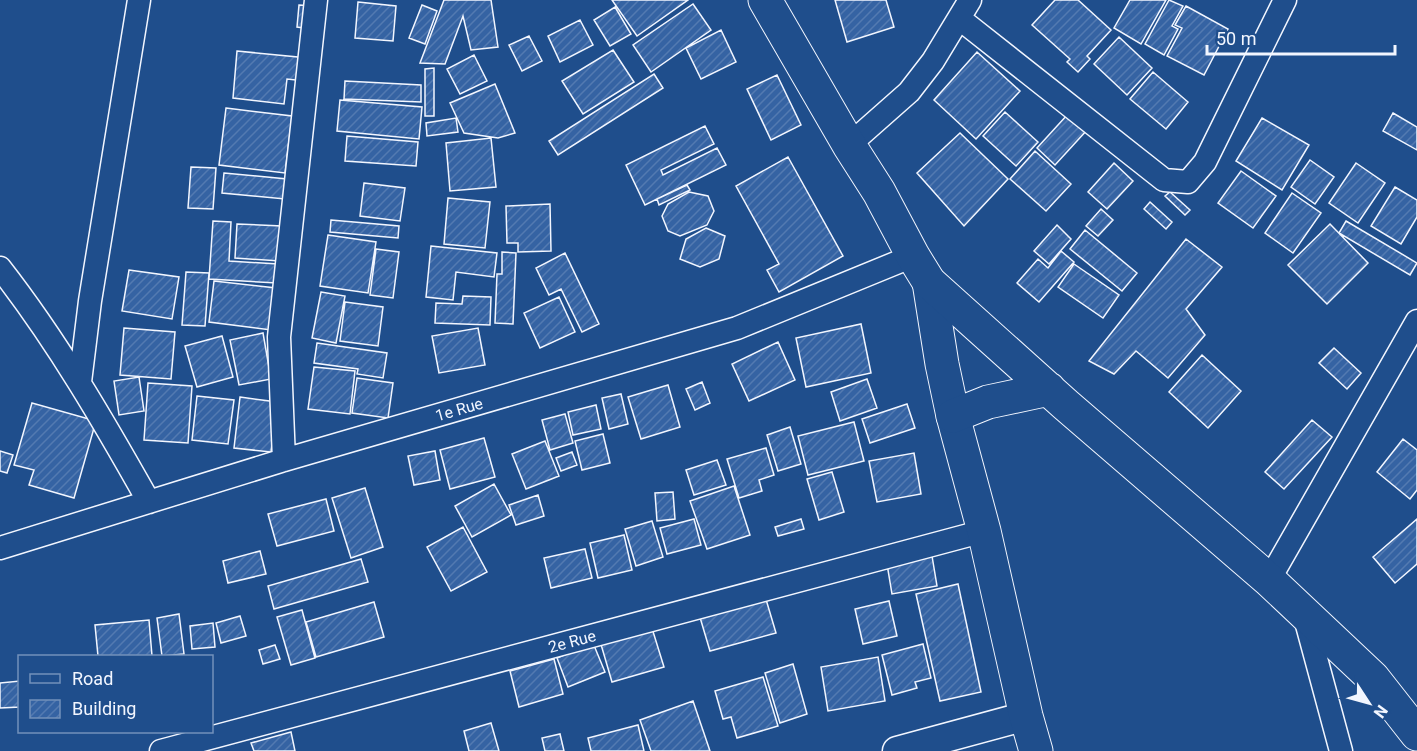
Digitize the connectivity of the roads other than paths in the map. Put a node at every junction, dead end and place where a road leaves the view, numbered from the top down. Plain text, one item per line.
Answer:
1 (139, 0) edge
2 (316, 0) edge
3 (765, 0) edge
4 (1286, 0) edge
5 (965, 9) edge
6 (849, 145) junction
7 (0, 268) edge
8 (921, 269) junction
9 (1417, 321) edge
10 (80, 382) junction
11 (1049, 390) junction
12 (953, 416) junction
13 (284, 460) junction
14 (149, 502) junction
15 (984, 531) junction
16 (0, 548) edge
17 (1269, 580) junction
18 (1304, 613) junction
19 (1026, 716) junction
20 (1417, 734) edge
21 (161, 751) edge
22 (897, 751) edge
23 (1036, 751) edge
24 (1341, 751) edge

1 - 10 street
2 - 13 street
3 - 6 main road
4 - 5 street
5 - 6 street
6 - 8 main road
7 - 10 street
8 - 11 main road
8 - 12 main road
8 - 13 street, 1e Rue
9 - 17 street
10 - 14 street
11 - 12 main road
11 - 17 main road
12 - 15 main road
13 - 14 street, 1e Rue
14 - 16 street, 1e Rue
15 - 19 main road
15 - 21 street, 2e Rue
17 - 18 main road
18 - 20 main road
18 - 24 street
19 - 22 street
19 - 23 main road

